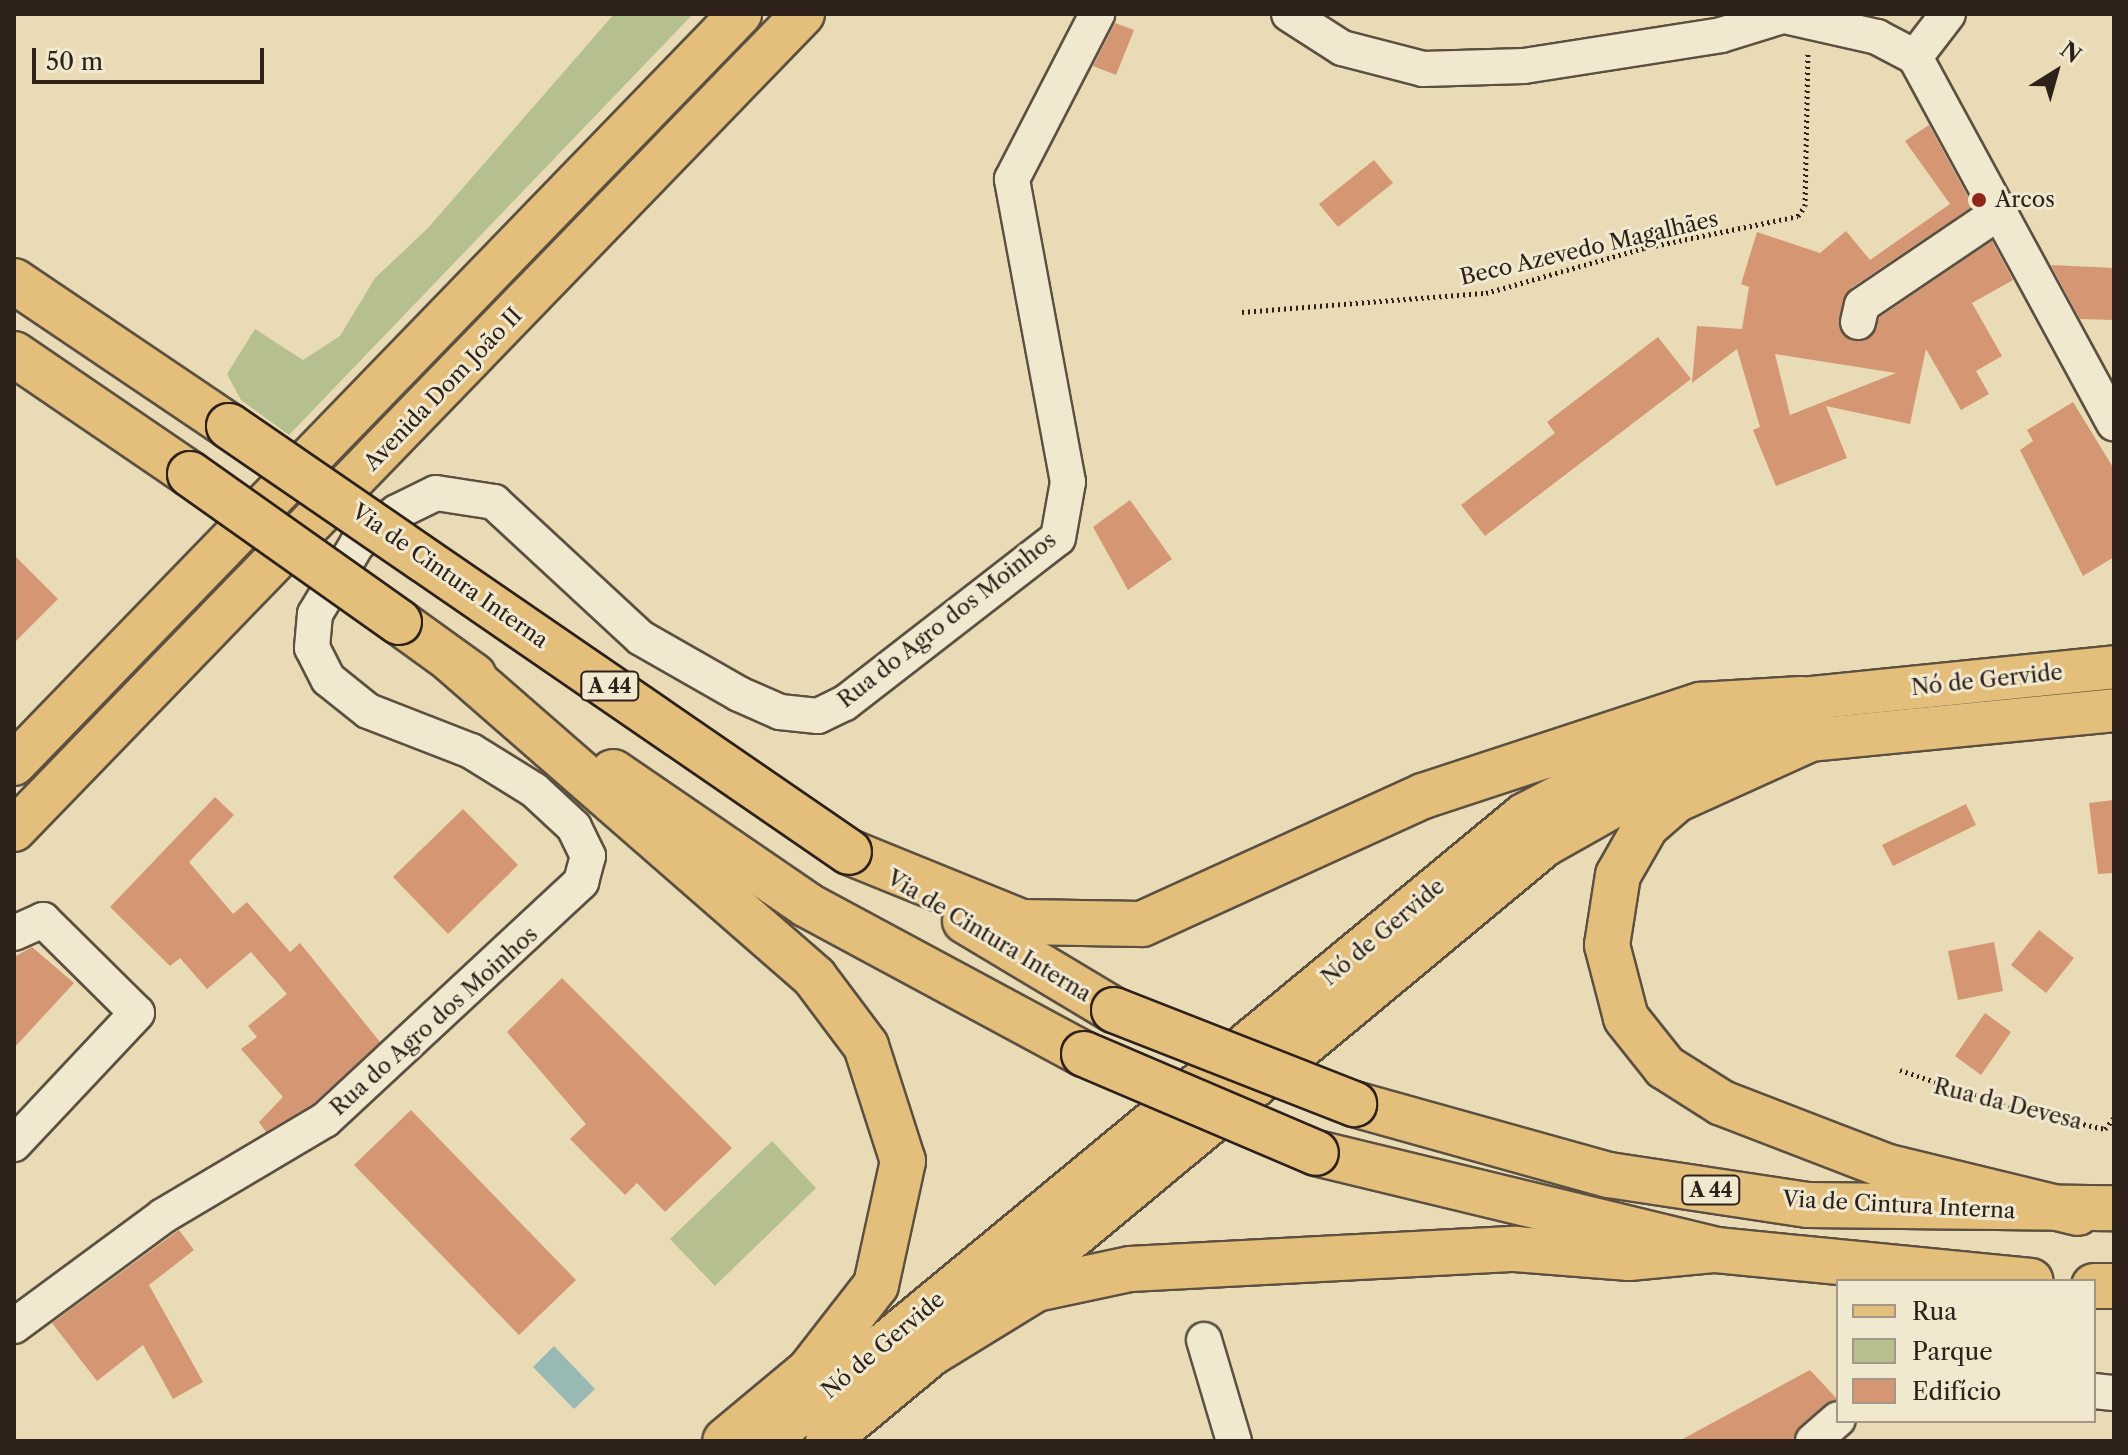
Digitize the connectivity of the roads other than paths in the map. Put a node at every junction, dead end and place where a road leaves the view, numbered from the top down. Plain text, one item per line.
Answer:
1 (740, 14) edge
2 (803, 14) edge
3 (1097, 14) edge
4 (1289, 14) edge
5 (1948, 14) edge
6 (1788, 19) edge
7 (1915, 57) junction
8 (2001, 211) junction
9 (14, 281) edge
10 (1858, 322) dead end
11 (14, 354) edge
12 (2114, 423) edge
13 (451, 660) junction
14 (2114, 667) edge
15 (2114, 710) edge
16 (1809, 718) junction
17 (14, 764) edge
18 (14, 830) edge
19 (849, 852) junction
20 (14, 933) edge
21 (14, 1144) edge
22 (2096, 1210) edge
23 (1716, 1250) junction
24 (2010, 1279) edge
25 (14, 1326) edge
26 (1204, 1340) dead end
27 (917, 1362) junction
28 (1836, 1421) edge
29 (725, 1441) edge
30 (767, 1441) edge
31 (827, 1441) edge
32 (1234, 1441) edge
33 (1813, 1441) edge

1 - 17 main road
2 - 18 main road, Avenida Dom João II
3 - 25 street, Rua do Agro dos Moinhos
4 - 6 street
5 - 7 street
6 - 7 street
7 - 8 street
8 - 10 street
8 - 12 street
9 - 19 highway, Via de Cintura Interna / A 44, bridge
11 - 13 highway, bridge
13 - 23 highway, bridge
13 - 29 highway
14 - 16 main road, Nó de Gervide
15 - 16 main road, Nó de Gervide
16 - 19 highway
16 - 22 highway
16 - 27 main road, Nó de Gervide
16 - 30 main road, Nó de Gervide
19 - 22 highway, Via de Cintura Interna / A 44, bridge
20 - 21 street
23 - 24 highway
23 - 27 highway
26 - 32 street
27 - 31 main road, Nó de Gervide
28 - 33 street

